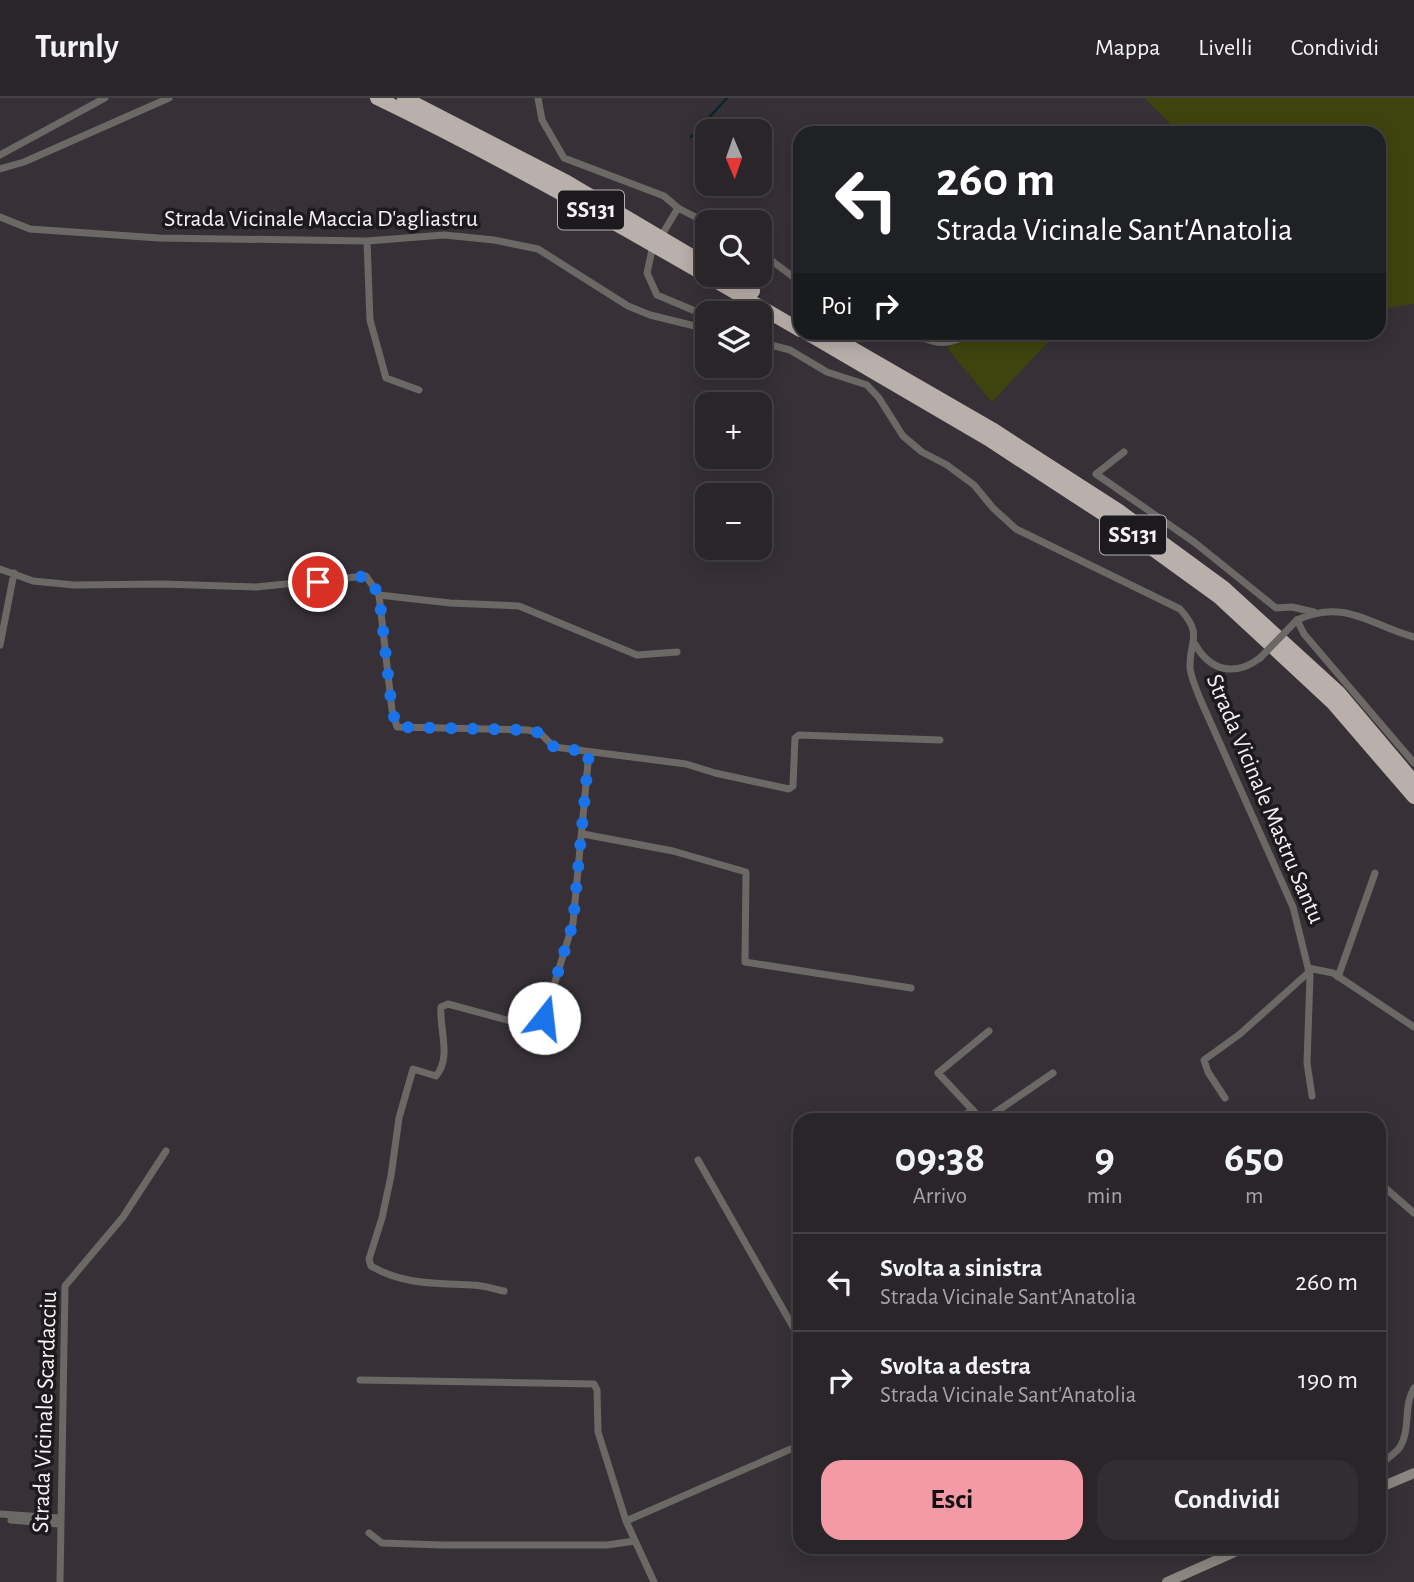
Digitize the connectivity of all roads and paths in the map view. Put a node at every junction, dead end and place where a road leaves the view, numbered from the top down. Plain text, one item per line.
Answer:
1 (105, 98) edge
2 (169, 98) edge
3 (377, 98) edge
4 (404, 98) edge
5 (538, 98) edge
6 (0, 155) edge
7 (0, 169) edge
8 (678, 208) junction
9 (0, 217) edge
10 (695, 217) edge
11 (663, 233) dead end
12 (367, 241) junction
13 (652, 250) dead end
14 (695, 258) edge
15 (772, 261) edge
16 (793, 277) edge
17 (745, 287) edge
18 (695, 312) edge
19 (793, 314) edge
20 (695, 326) edge
21 (793, 326) edge
22 (818, 340) edge
23 (838, 340) edge
24 (928, 340) edge
25 (956, 340) edge
26 (772, 345) edge
27 (419, 390) dead end
28 (1124, 452) dead end
29 (0, 569) edge
30 (14, 573) junction
31 (379, 594) junction
32 (1315, 612) junction
33 (1297, 621) junction
34 (1414, 637) edge
35 (1194, 643) junction
36 (0, 645) edge
37 (677, 652) dead end
38 (940, 740) dead end
39 (589, 752) junction
40 (1414, 763) edge
41 (1414, 782) edge
42 (1414, 797) edge
43 (583, 834) junction
44 (1376, 873) dead end
45 (1309, 970) junction
46 (1338, 977) junction
47 (911, 988) dead end
48 (1414, 1027) edge
49 (989, 1031) dead end
50 (1053, 1073) dead end
51 (1312, 1096) dead end
52 (1225, 1098) dead end
53 (973, 1110) junction
54 (965, 1113) edge
55 (976, 1113) edge
56 (994, 1113) edge
57 (166, 1150) dead end
58 (698, 1160) dead end
59 (1386, 1189) edge
60 (1414, 1213) edge
61 (504, 1291) dead end
62 (793, 1327) edge
63 (360, 1380) dead end
64 (1414, 1388) edge
65 (793, 1448) edge
66 (1386, 1458) edge
67 (1414, 1473) edge
68 (1386, 1486) edge
69 (0, 1516) edge
70 (59, 1521) junction
71 (626, 1521) junction
72 (369, 1533) dead end
73 (635, 1541) junction
74 (1230, 1554) edge
75 (60, 1582) edge
76 (654, 1582) edge
77 (1167, 1582) edge

1 - 6 street
2 - 7 street
3 - 21 highway, SS131
4 - 14 highway, SS131
5 - 8 street
8 - 10 street
8 - 11 street
9 - 12 street, Strada Vicinale Maccia D'agliastru
12 - 20 street, Strada Vicinale Maccia D'agliastru
12 - 27 street
13 - 18 street
15 - 16 street
17 - 19 highway
22 - 42 highway, SS131
23 - 41 highway, SS131
24 - 25 street
26 - 35 street
28 - 32 street
29 - 30 street
30 - 31 street
30 - 36 street
31 - 37 street
31 - 39 street
32 - 33 street
32 - 34 street
33 - 35 street, bridge
33 - 40 street
35 - 45 street, Strada Vicinale Mastru Santu
38 - 39 street
39 - 43 street
43 - 47 street
43 - 61 street
44 - 46 street
45 - 46 street
45 - 51 street, Strada Vicinale Mastru Santu
45 - 52 street
46 - 48 street
49 - 53 street
50 - 56 street
53 - 54 street
53 - 55 street
57 - 70 street, Strada Vicinale Scardacciu
58 - 62 street
59 - 60 street
63 - 71 street
64 - 66 street
65 - 71 street
67 - 68 street
69 - 70 street
70 - 75 street, Strada Vicinale Scardacciu
71 - 73 street
72 - 73 street
73 - 76 street
74 - 77 street

